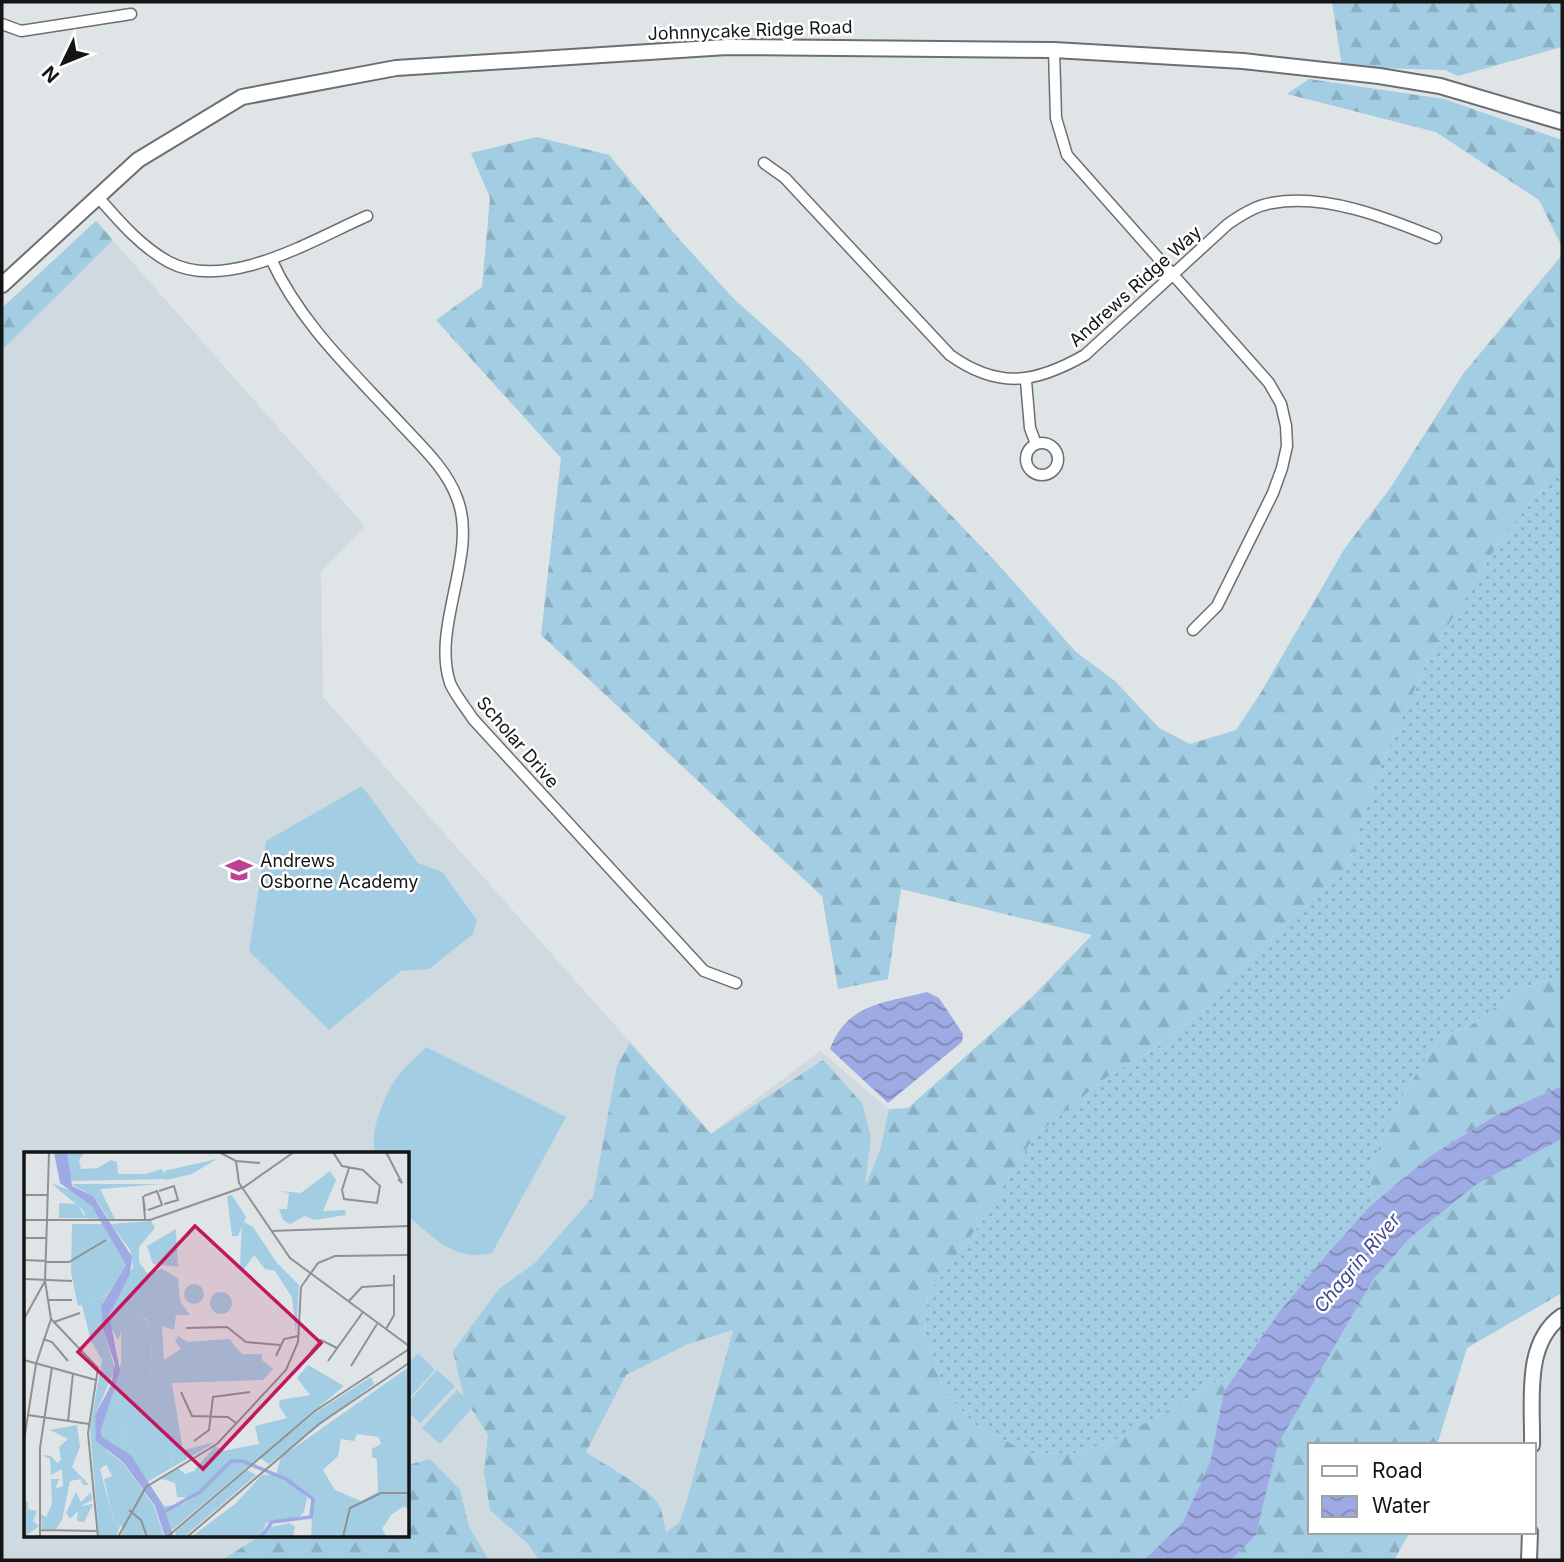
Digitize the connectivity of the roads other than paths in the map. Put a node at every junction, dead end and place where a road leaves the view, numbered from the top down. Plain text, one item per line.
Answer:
1 (131, 14) dead end
2 (2, 24) edge
3 (1054, 50) junction
4 (1562, 122) edge
5 (764, 163) dead end
6 (98, 197) junction
7 (367, 215) dead end
8 (1436, 238) dead end
9 (271, 259) junction
10 (1172, 275) junction
11 (2, 285) edge
12 (1026, 381) junction
13 (1036, 444) dead end
14 (1193, 630) dead end
15 (736, 983) dead end
16 (1562, 1316) edge
17 (1532, 1443) edge
18 (1530, 1534) edge
19 (1530, 1560) edge

1 - 2 street
3 - 4 main road, Johnnycake Ridge Road
3 - 6 main road, Johnnycake Ridge Road
3 - 10 street
5 - 12 street, Andrews Ridge Way
6 - 9 street
6 - 11 main road, Johnnycake Ridge Road
7 - 9 street
8 - 10 street, Andrews Ridge Way
9 - 15 street, Scholar Drive
10 - 12 street, Andrews Ridge Way
10 - 14 street
12 - 13 street
16 - 17 main road
18 - 19 main road

